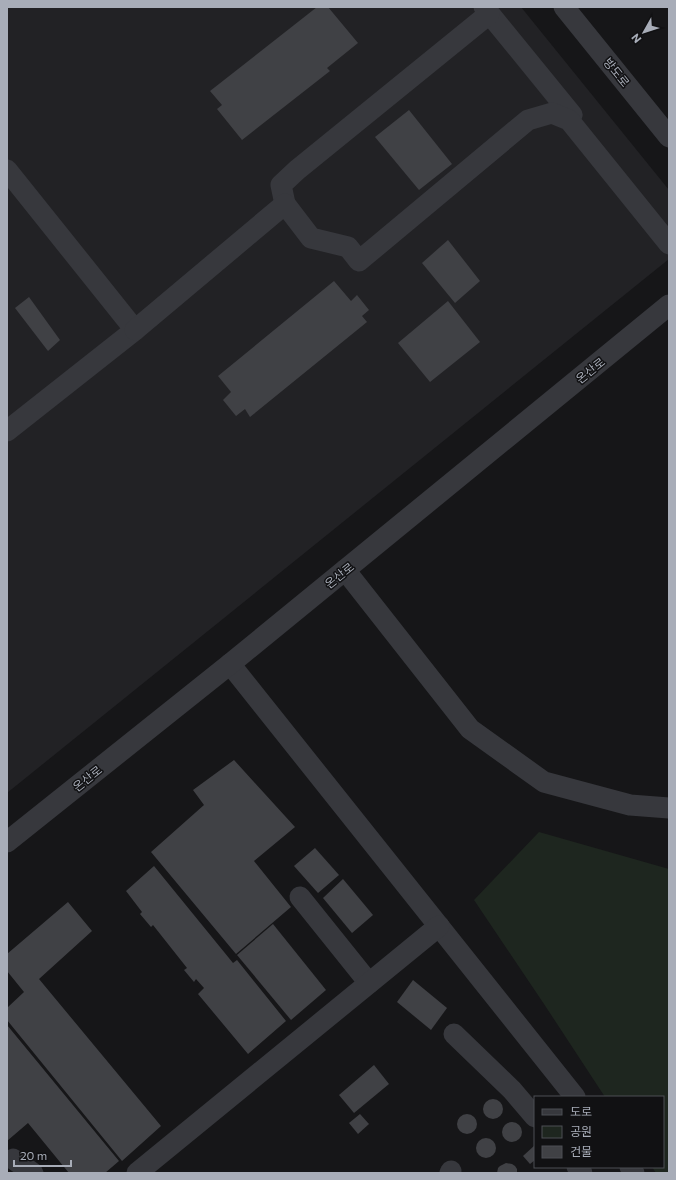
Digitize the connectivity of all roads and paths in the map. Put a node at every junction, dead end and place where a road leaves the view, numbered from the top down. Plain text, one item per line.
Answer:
1 (564, 7) edge
2 (487, 10) edge
3 (569, 120) junction
4 (669, 137) edge
5 (7, 170) edge
6 (285, 204) junction
7 (669, 244) edge
8 (669, 305) edge
9 (135, 330) junction
10 (7, 430) edge
11 (345, 570) junction
12 (230, 664) junction
13 (669, 808) edge
14 (7, 842) edge
15 (300, 897) dead end
16 (439, 926) junction
17 (369, 983) junction
18 (454, 1034) dead end
19 (574, 1096) edge
20 (534, 1117) edge
21 (13, 1159) dead end
22 (33, 1173) edge
23 (137, 1173) edge

1 - 4 street, 방도로
2 - 3 street
2 - 6 street
3 - 6 street
3 - 7 street
5 - 9 street
6 - 9 street
8 - 11 street, 온산로
9 - 10 street
11 - 12 street, 온산로
11 - 13 street
12 - 14 street, 온산로
12 - 16 street
15 - 17 street
16 - 17 street
16 - 19 street
17 - 23 street
18 - 20 street
21 - 22 street

